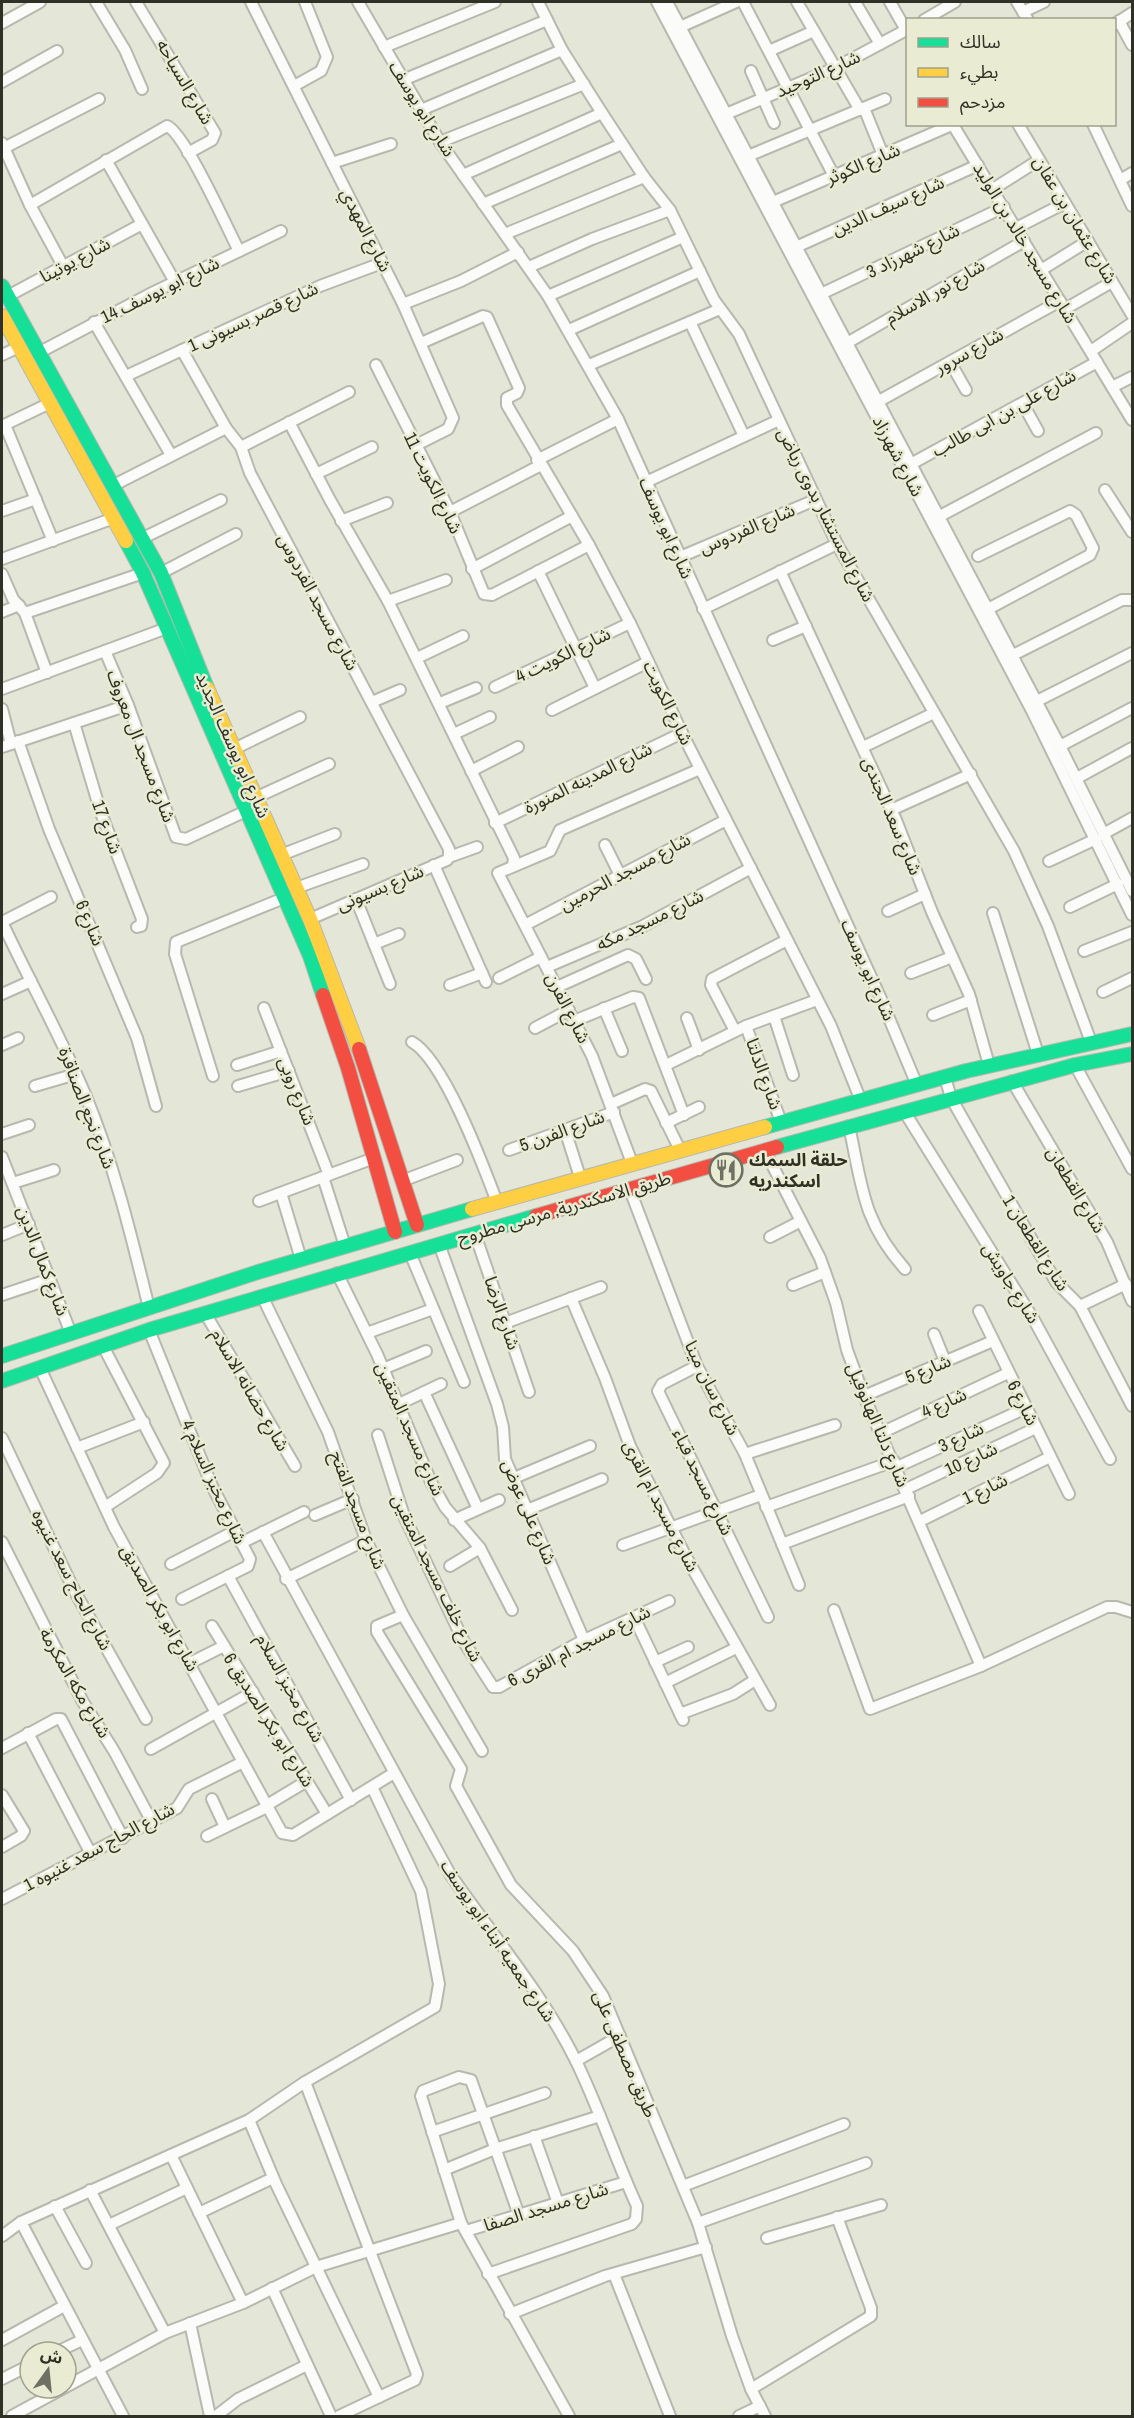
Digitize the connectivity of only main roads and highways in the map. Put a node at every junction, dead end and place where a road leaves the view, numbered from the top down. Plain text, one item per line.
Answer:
1 (5, 291) edge
2 (2, 316) edge
3 (204, 698) junction
4 (1132, 1034) edge
5 (1132, 1054) edge
6 (574, 1179) junction
7 (577, 1206) junction
8 (417, 1225) junction
9 (395, 1232) junction
10 (209, 1286) junction
11 (211, 1311) junction
12 (2, 1356) edge
13 (2, 1381) edge

1 - 3 main road, شارع ابو يوسف الجديد
2 - 3 main road, شارع ابو يوسف الجديد
3 - 8 main road, شارع ابو يوسف الجديد
3 - 9 main road, شارع ابو يوسف الجديد
4 - 6 main road, طريق الاسكندرية, مرسى مطروح
5 - 7 main road, طريق الاسكندرية, مرسى مطروح
6 - 7 main road
6 - 8 main road, طريق الاسكندرية, مرسى مطروح
7 - 11 main road, طريق الاسكندرية, مرسى مطروح
8 - 9 main road, طريق الاسكندرية, مرسى مطروح
9 - 10 main road, طريق الاسكندرية, مرسى مطروح
10 - 11 main road
10 - 12 main road, طريق الاسكندرية, مرسى مطروح
11 - 13 main road, طريق الاسكندرية, مرسى مطروح

